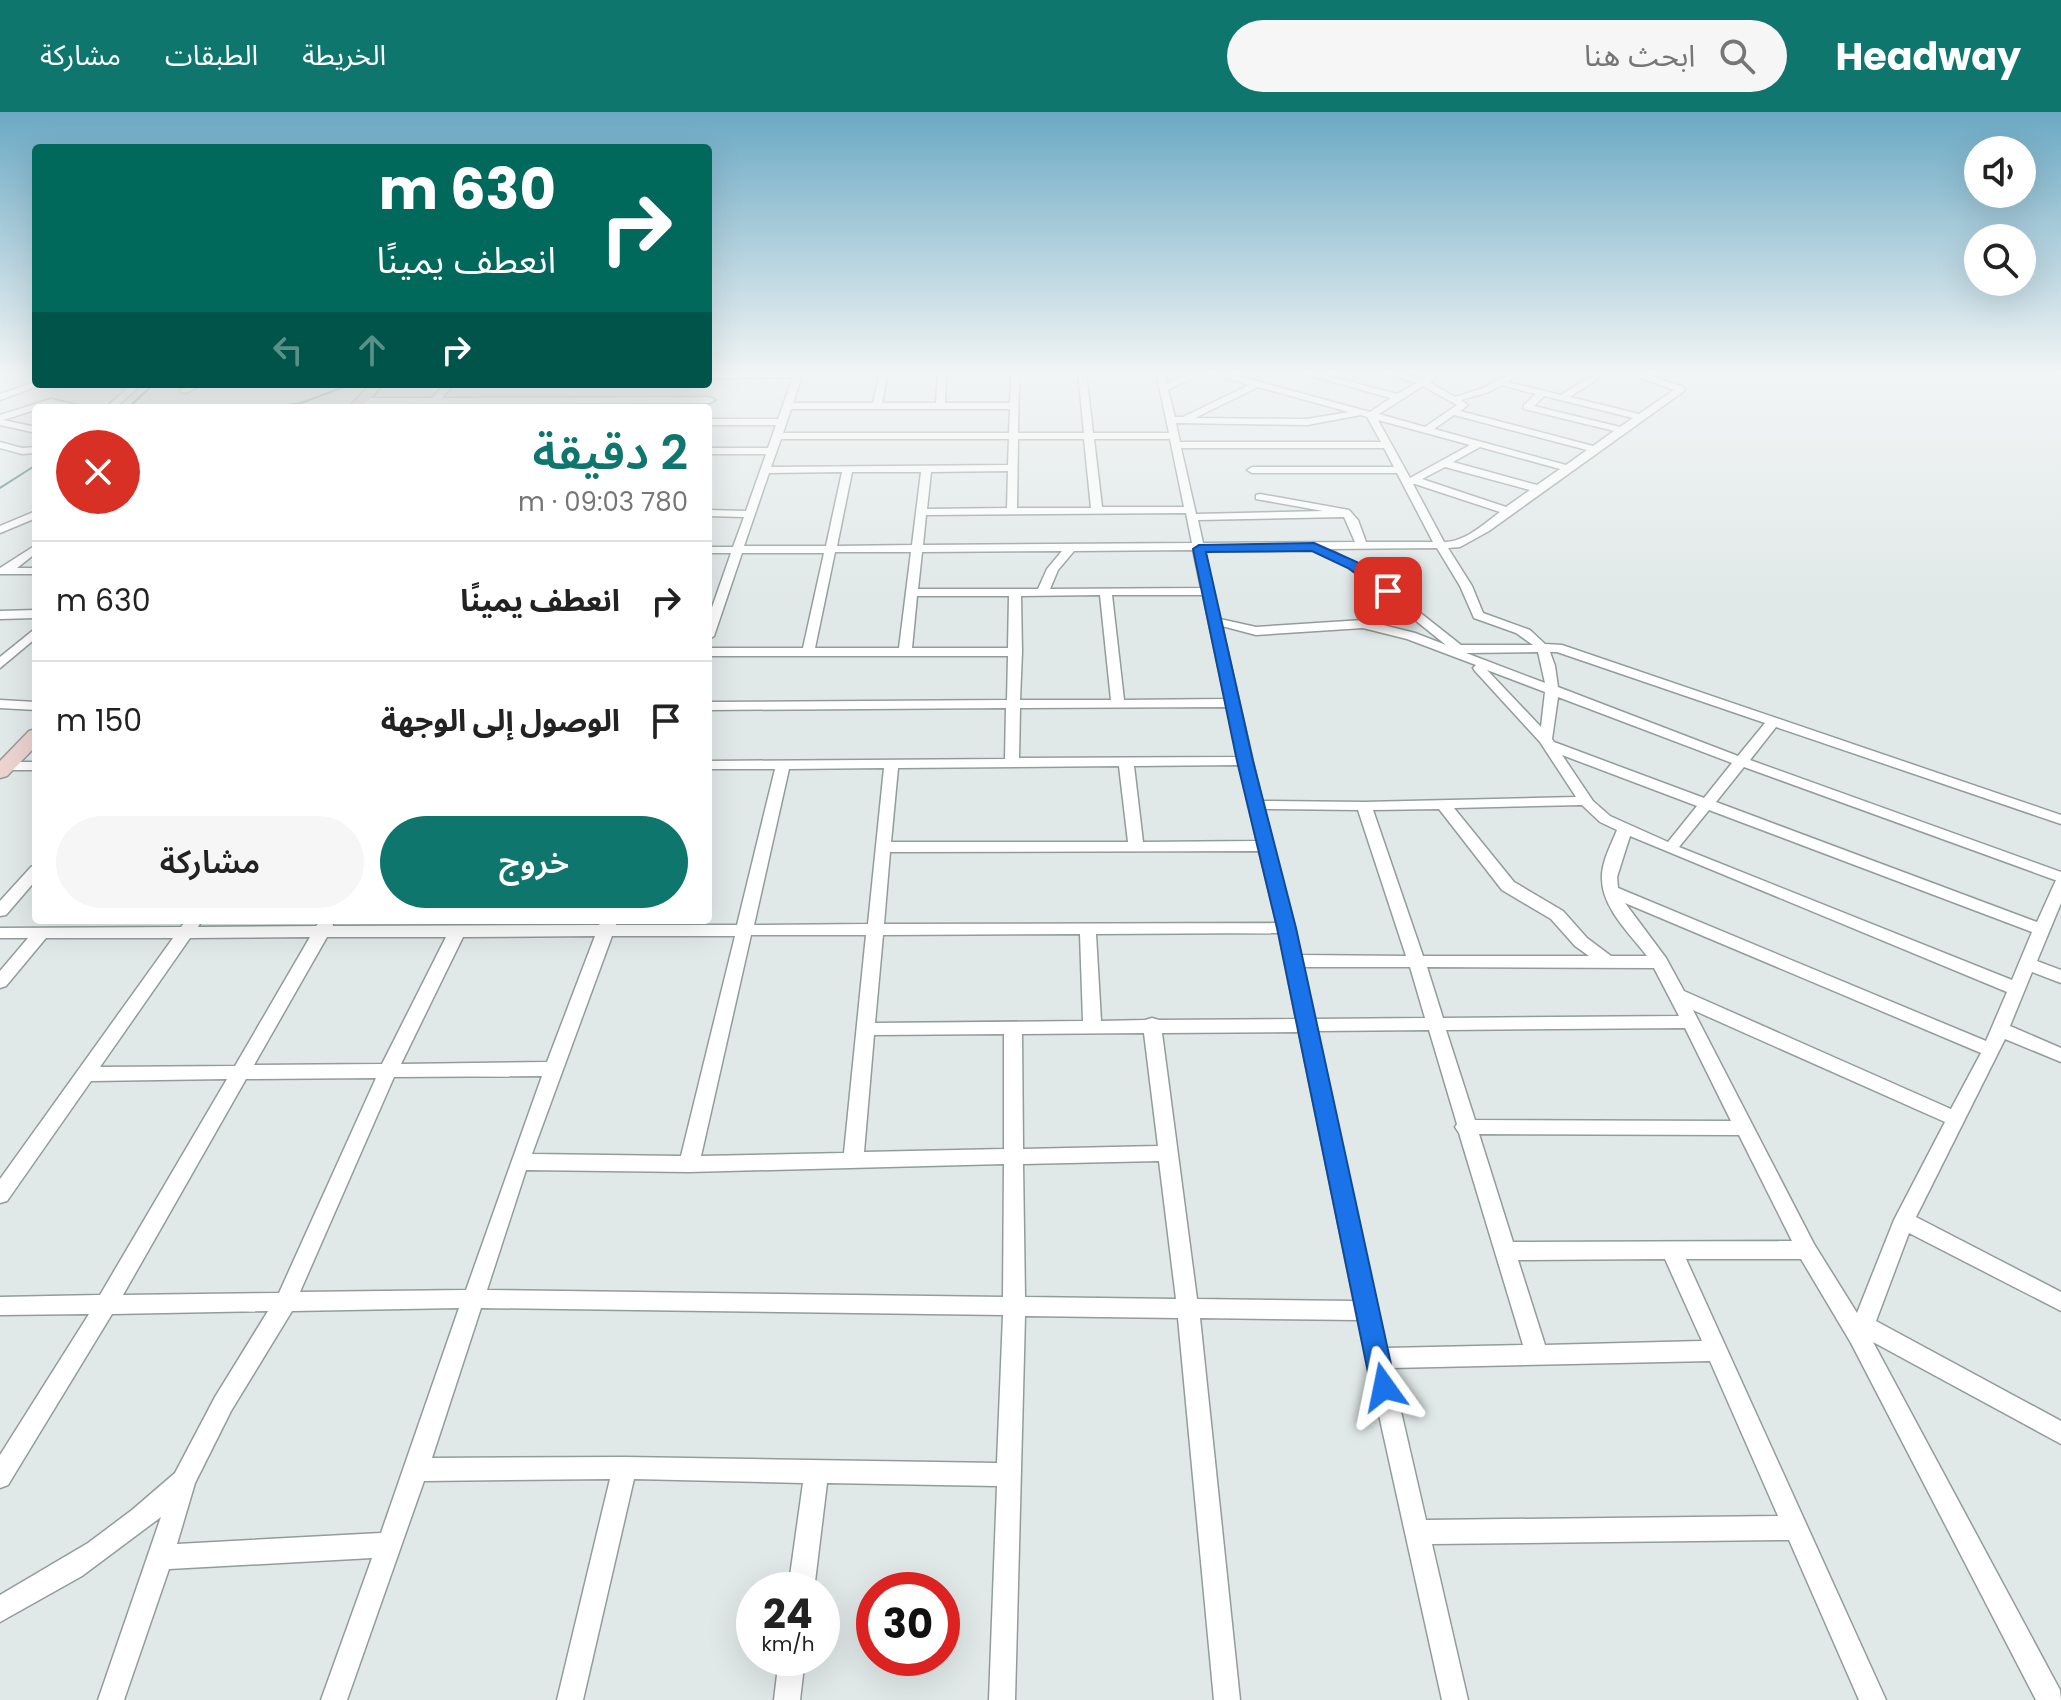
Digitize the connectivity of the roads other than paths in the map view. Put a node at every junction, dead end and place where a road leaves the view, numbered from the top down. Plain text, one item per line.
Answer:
1 (4, 446) edge
2 (774, 446) edge
3 (1014, 446) edge
4 (1090, 446) edge
5 (1179, 446) edge
6 (1244, 446) edge
7 (1389, 446) edge
8 (1476, 446) edge
9 (1487, 446) edge
10 (1583, 446) edge
11 (1598, 446) edge
12 (1594, 449) junction
13 (32, 450) edge
14 (712, 451) edge
15 (772, 451) junction
16 (1447, 464) junction
17 (1013, 468) junction
18 (1567, 468) junction
19 (848, 469) junction
20 (926, 469) junction
21 (765, 470) junction
22 (1252, 470) junction
23 (1400, 470) junction
24 (1411, 482) junction
25 (1538, 489) junction
26 (1260, 497) junction
27 (1097, 511) junction
28 (1507, 511) junction
29 (922, 512) junction
30 (1012, 512) junction
31 (712, 513) edge
32 (1191, 513) junction
33 (750, 514) junction
34 (1349, 514) junction
35 (1266, 515) junction
36 (32, 516) edge
37 (0, 530) edge
38 (1441, 546) junction
39 (1314, 547) junction
40 (1362, 547) junction
41 (917, 549) junction
42 (1199, 549) junction
43 (712, 550) edge
44 (737, 550) junction
45 (832, 550) junction
46 (1069, 550) junction
47 (32, 551) edge
48 (2, 571) edge
49 (32, 571) edge
50 (1208, 591) junction
51 (723, 592) junction
52 (712, 593) edge
53 (912, 593) junction
54 (1042, 593) junction
55 (1106, 593) junction
56 (1015, 594) junction
57 (32, 614) edge
58 (0, 615) edge
59 (1215, 621) junction
60 (712, 624) edge
61 (32, 636) edge
62 (1541, 646) junction
63 (1459, 649) junction
64 (905, 651) junction
65 (712, 652) edge
66 (808, 652) junction
67 (1016, 652) junction
68 (1473, 662) junction
69 (0, 664) edge
70 (1551, 691) junction
71 (1233, 703) junction
72 (0, 704) edge
73 (1118, 704) junction
74 (1014, 705) junction
75 (32, 706) edge
76 (712, 706) edge
77 (1773, 722) junction
78 (32, 739) edge
79 (1547, 742) junction
80 (1245, 761) junction
81 (1739, 761) junction
82 (1126, 762) junction
83 (1012, 763) junction
84 (891, 764) junction
85 (712, 765) edge
86 (783, 765) junction
87 (32, 766) edge
88 (2, 768) edge
89 (1586, 801) junction
90 (1443, 804) junction
91 (1255, 805) junction
92 (1708, 805) junction
93 (1364, 806) junction
94 (2061, 820) edge
95 (1625, 829) junction
96 (1265, 846) junction
97 (882, 847) junction
98 (1136, 847) junction
99 (1670, 849) junction
100 (32, 875) edge
101 (2061, 877) edge
102 (2061, 884) edge
103 (1611, 891) junction
104 (0, 911) edge
105 (326, 925) edge
106 (412, 925) edge
107 (608, 925) edge
108 (190, 926) edge
109 (1088, 928) junction
110 (1286, 928) junction
111 (874, 929) junction
112 (458, 930) junction
113 (2042, 930) junction
114 (744, 931) junction
115 (0, 933) edge
116 (41, 933) junction
117 (1416, 960) junction
118 (1293, 961) junction
119 (1607, 962) junction
120 (1660, 962) junction
121 (2027, 963) junction
122 (2061, 977) edge
123 (0, 982) edge
124 (2017, 989) junction
125 (1676, 995) junction
126 (1689, 1022) junction
127 (1152, 1024) junction
128 (1436, 1024) junction
129 (1092, 1025) junction
130 (1013, 1026) junction
131 (1307, 1026) junction
132 (864, 1029) junction
133 (1999, 1029) junction
134 (1991, 1050) junction
135 (2061, 1055) edge
136 (389, 1069) junction
137 (552, 1069) junction
138 (241, 1071) junction
139 (86, 1074) junction
140 (1956, 1119) junction
141 (1465, 1127) junction
142 (1742, 1128) junction
143 (1169, 1153) junction
144 (1015, 1158) junction
145 (853, 1161) junction
146 (519, 1162) junction
147 (689, 1164) junction
148 (9, 1170) edge
149 (0, 1195) edge
150 (1904, 1220) junction
151 (1807, 1250) junction
152 (1504, 1251) junction
153 (1673, 1253) junction
154 (471, 1299) junction
155 (2060, 1299) edge
156 (285, 1303) junction
157 (106, 1305) junction
158 (0, 1306) edge
159 (1014, 1307) junction
160 (1188, 1310) junction
161 (1367, 1311) junction
162 (1861, 1330) junction
163 (1717, 1351) junction
164 (1537, 1354) junction
165 (1377, 1358) junction
166 (2061, 1433) edge
167 (625, 1468) junction
168 (416, 1470) junction
169 (817, 1470) junction
170 (1010, 1475) junction
171 (0, 1477) edge
172 (184, 1480) junction
173 (1796, 1528) junction
174 (1416, 1532) junction
175 (389, 1545) junction
176 (161, 1557) junction
177 (803, 1572) edge
178 (0, 1609) edge
179 (790, 1676) edge
180 (111, 1700) edge
181 (334, 1700) edge
182 (570, 1700) edge
183 (787, 1700) edge
184 (1002, 1700) edge
185 (1227, 1700) edge
186 (1455, 1700) edge
187 (1873, 1700) edge
188 (2050, 1700) edge

1 - 13 street
2 - 15 street
3 - 17 street
4 - 27 street
5 - 32 street
6 - 22 street
7 - 23 street
8 - 16 street
9 - 18 street
10 - 12 street
11 - 12 street
12 - 18 street
14 - 15 street
15 - 21 street
16 - 24 street
16 - 25 street
17 - 20 street
17 - 30 street
18 - 25 street
19 - 20 street
19 - 21 street
19 - 45 street
20 - 29 street
21 - 33 street
22 - 23 street
22 - 26 street
23 - 24 street
24 - 28 street
24 - 38 street
25 - 28 street
26 - 34 street
26 - 35 street
27 - 30 street
27 - 32 street
28 - 38 street
29 - 30 street
29 - 41 street
31 - 33 street
32 - 35 street
32 - 42 street
33 - 44 street
34 - 35 street
34 - 40 street
36 - 37 street
38 - 40 street
38 - 62 street
39 - 40 street
39 - 42 street
39 - 63 street
41 - 45 street
41 - 46 street
41 - 53 street
42 - 46 street
42 - 50 street
43 - 44 street
44 - 45 street
44 - 51 street
45 - 66 street
46 - 54 street
47 - 48 street
48 - 49 street
50 - 55 street
50 - 59 street
51 - 52 street
51 - 60 street
53 - 56 street
53 - 64 street
54 - 55 street
54 - 56 street
55 - 73 street
56 - 67 street
57 - 58 street
59 - 68 street
59 - 71 street
61 - 69 street
62 - 63 street
62 - 70 street
62 - 77 street
63 - 68 street
64 - 66 street
64 - 67 street
65 - 66 street
67 - 74 street
68 - 70 street
68 - 79 street
70 - 79 street
70 - 81 street
71 - 73 street
71 - 80 street
72 - 75 street
73 - 74 street
74 - 76 street
74 - 83 street
77 - 81 street
77 - 94 street
78 - 88 street
79 - 89 street
79 - 92 street
80 - 82 street
80 - 91 street
81 - 92 street
81 - 101 street
82 - 83 street
82 - 98 street
83 - 84 street
84 - 86 street
84 - 97 street
85 - 86 street
86 - 114 street
87 - 88 street
89 - 90 street
89 - 95 street
90 - 93 street
90 - 119 street
91 - 93 street
91 - 96 street
92 - 99 street
92 - 113 street
93 - 117 street
95 - 99 street
95 - 103 street
96 - 98 street
96 - 110 street
97 - 98 street
97 - 111 street
99 - 124 street
100 - 104 street
102 - 113 street
103 - 120 street
103 - 134 street
105 - 106 street
105 - 108 street
105 - 138 street
106 - 112 street
107 - 112 street
107 - 114 street
107 - 137 street
108 - 116 street
108 - 139 street
109 - 110 street
109 - 111 street
109 - 129 street
110 - 118 street
111 - 114 street
111 - 132 street
112 - 136 street
113 - 121 street
114 - 147 street
115 - 116 street
116 - 123 street
117 - 118 street
117 - 119 street
117 - 128 street
118 - 131 street
119 - 120 street
120 - 125 street
121 - 122 street
121 - 124 street
124 - 133 street
125 - 126 street
125 - 140 street
126 - 128 street
126 - 142 street
127 - 129 street
127 - 131 street
127 - 143 street
128 - 131 street
128 - 141 street
129 - 130 street
130 - 132 street
130 - 144 street
131 - 161 street
132 - 145 street
133 - 134 street
133 - 135 street
134 - 140 street
136 - 137 street
136 - 138 street
136 - 156 street
137 - 146 street
138 - 139 street
138 - 157 street
139 - 148 street
140 - 150 street
141 - 142 street
141 - 152 street
142 - 151 street
143 - 144 street
143 - 160 street
144 - 145 street
144 - 159 street
145 - 147 street
146 - 147 street
146 - 154 street
148 - 149 street
150 - 155 street
150 - 162 street
151 - 153 street
151 - 162 street
152 - 153 street
152 - 164 street
153 - 163 street
154 - 156 street
154 - 159 street
154 - 168 street
156 - 157 street
156 - 172 street
157 - 158 street
157 - 171 street
159 - 160 street
159 - 170 street
160 - 161 street
160 - 185 street
161 - 165 street
162 - 166 street
162 - 188 street
163 - 164 street
163 - 173 street
164 - 165 street
165 - 174 street
167 - 168 street
167 - 169 street
167 - 182 street
168 - 175 street
169 - 170 street
169 - 177 street
170 - 184 street
172 - 176 street
172 - 178 street
173 - 174 street
173 - 187 street
174 - 186 street
175 - 176 street
175 - 181 street
176 - 180 street
179 - 183 street

